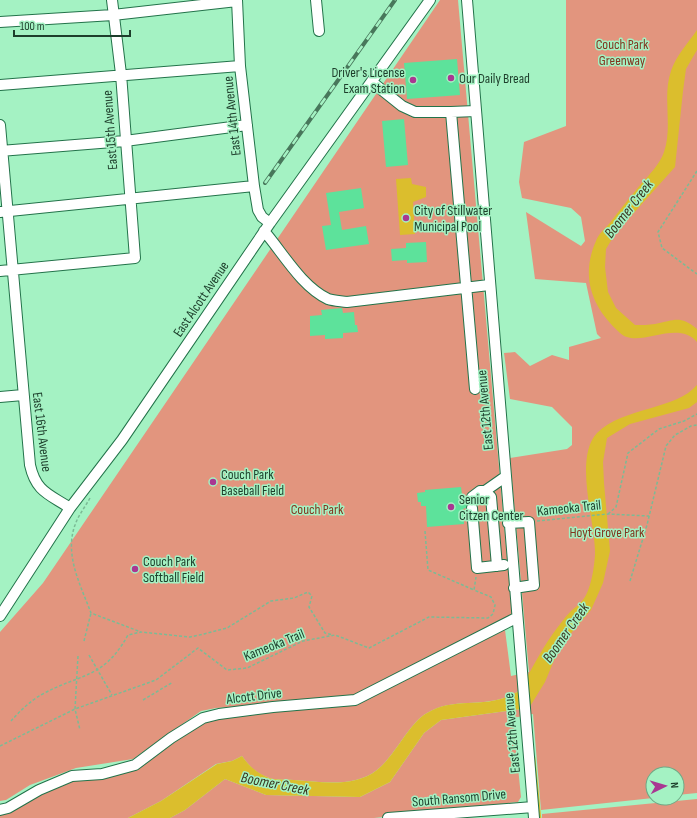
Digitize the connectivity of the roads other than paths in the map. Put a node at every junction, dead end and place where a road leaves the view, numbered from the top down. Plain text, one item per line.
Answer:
1 (112, 0) edge
2 (237, 0) edge
3 (316, 0) edge
4 (430, 0) edge
5 (467, 0) edge
6 (114, 15) junction
7 (0, 22) edge
8 (318, 31) dead end
9 (240, 66) junction
10 (121, 74) junction
11 (372, 82) junction
12 (0, 85) edge
13 (476, 111) junction
14 (451, 112) junction
15 (0, 125) edge
16 (247, 125) junction
17 (125, 141) junction
18 (1, 151) edge
19 (254, 186) junction
20 (130, 198) junction
21 (4, 211) edge
22 (267, 227) junction
23 (12, 270) junction
24 (0, 271) edge
25 (490, 285) junction
26 (466, 288) junction
27 (475, 389) dead end
28 (23, 395) junction
29 (0, 397) edge
30 (505, 477) junction
31 (506, 489) junction
32 (488, 494) junction
33 (70, 508) junction
34 (508, 523) junction
35 (512, 565) junction
36 (497, 566) junction
37 (514, 588) junction
38 (0, 616) edge
39 (516, 618) junction
40 (533, 806) junction
41 (0, 810) edge
42 (388, 818) edge
43 (534, 818) edge

1 - 6 street, East 15th Avenue
2 - 6 street
2 - 9 street, East 14th Avenue
3 - 8 street
4 - 11 street, East Alcott Avenue
5 - 13 street, East 12th Avenue
6 - 7 street
6 - 10 street, East 15th Avenue
9 - 10 street
9 - 16 street, East 14th Avenue
10 - 12 street
10 - 17 street, East 15th Avenue
11 - 14 street
11 - 22 street, East Alcott Avenue
13 - 14 street
13 - 25 street, East 12th Avenue
14 - 26 street
15 - 18 street, East 16th Avenue
16 - 17 street
16 - 19 street, East 14th Avenue
17 - 18 street
17 - 20 street, East 15th Avenue
18 - 21 street, East 16th Avenue
19 - 20 street
19 - 22 street, East 14th Avenue
20 - 21 street
20 - 23 street, East 15th Avenue
21 - 23 street, East 16th Avenue
22 - 26 street, East 14th Avenue
22 - 33 street, East Alcott Avenue
23 - 24 street
23 - 28 street, East 16th Avenue
25 - 26 street, East 14th Avenue
25 - 30 street, East 12th Avenue
26 - 27 street
28 - 29 street
28 - 33 street, East 16th Avenue
30 - 31 street, East 12th Avenue
30 - 32 street
31 - 32 street
31 - 34 street, East 12th Avenue
32 - 36 street
32 - 36 street
33 - 38 street, East Alcott Avenue
34 - 35 street, East 12th Avenue
34 - 37 street
35 - 36 street
35 - 37 street, East 12th Avenue
37 - 39 street, East 12th Avenue
39 - 40 street, East 12th Avenue
39 - 41 street, Alcott Drive
40 - 42 street, South Ransom Drive
40 - 43 street, East 12th Avenue

